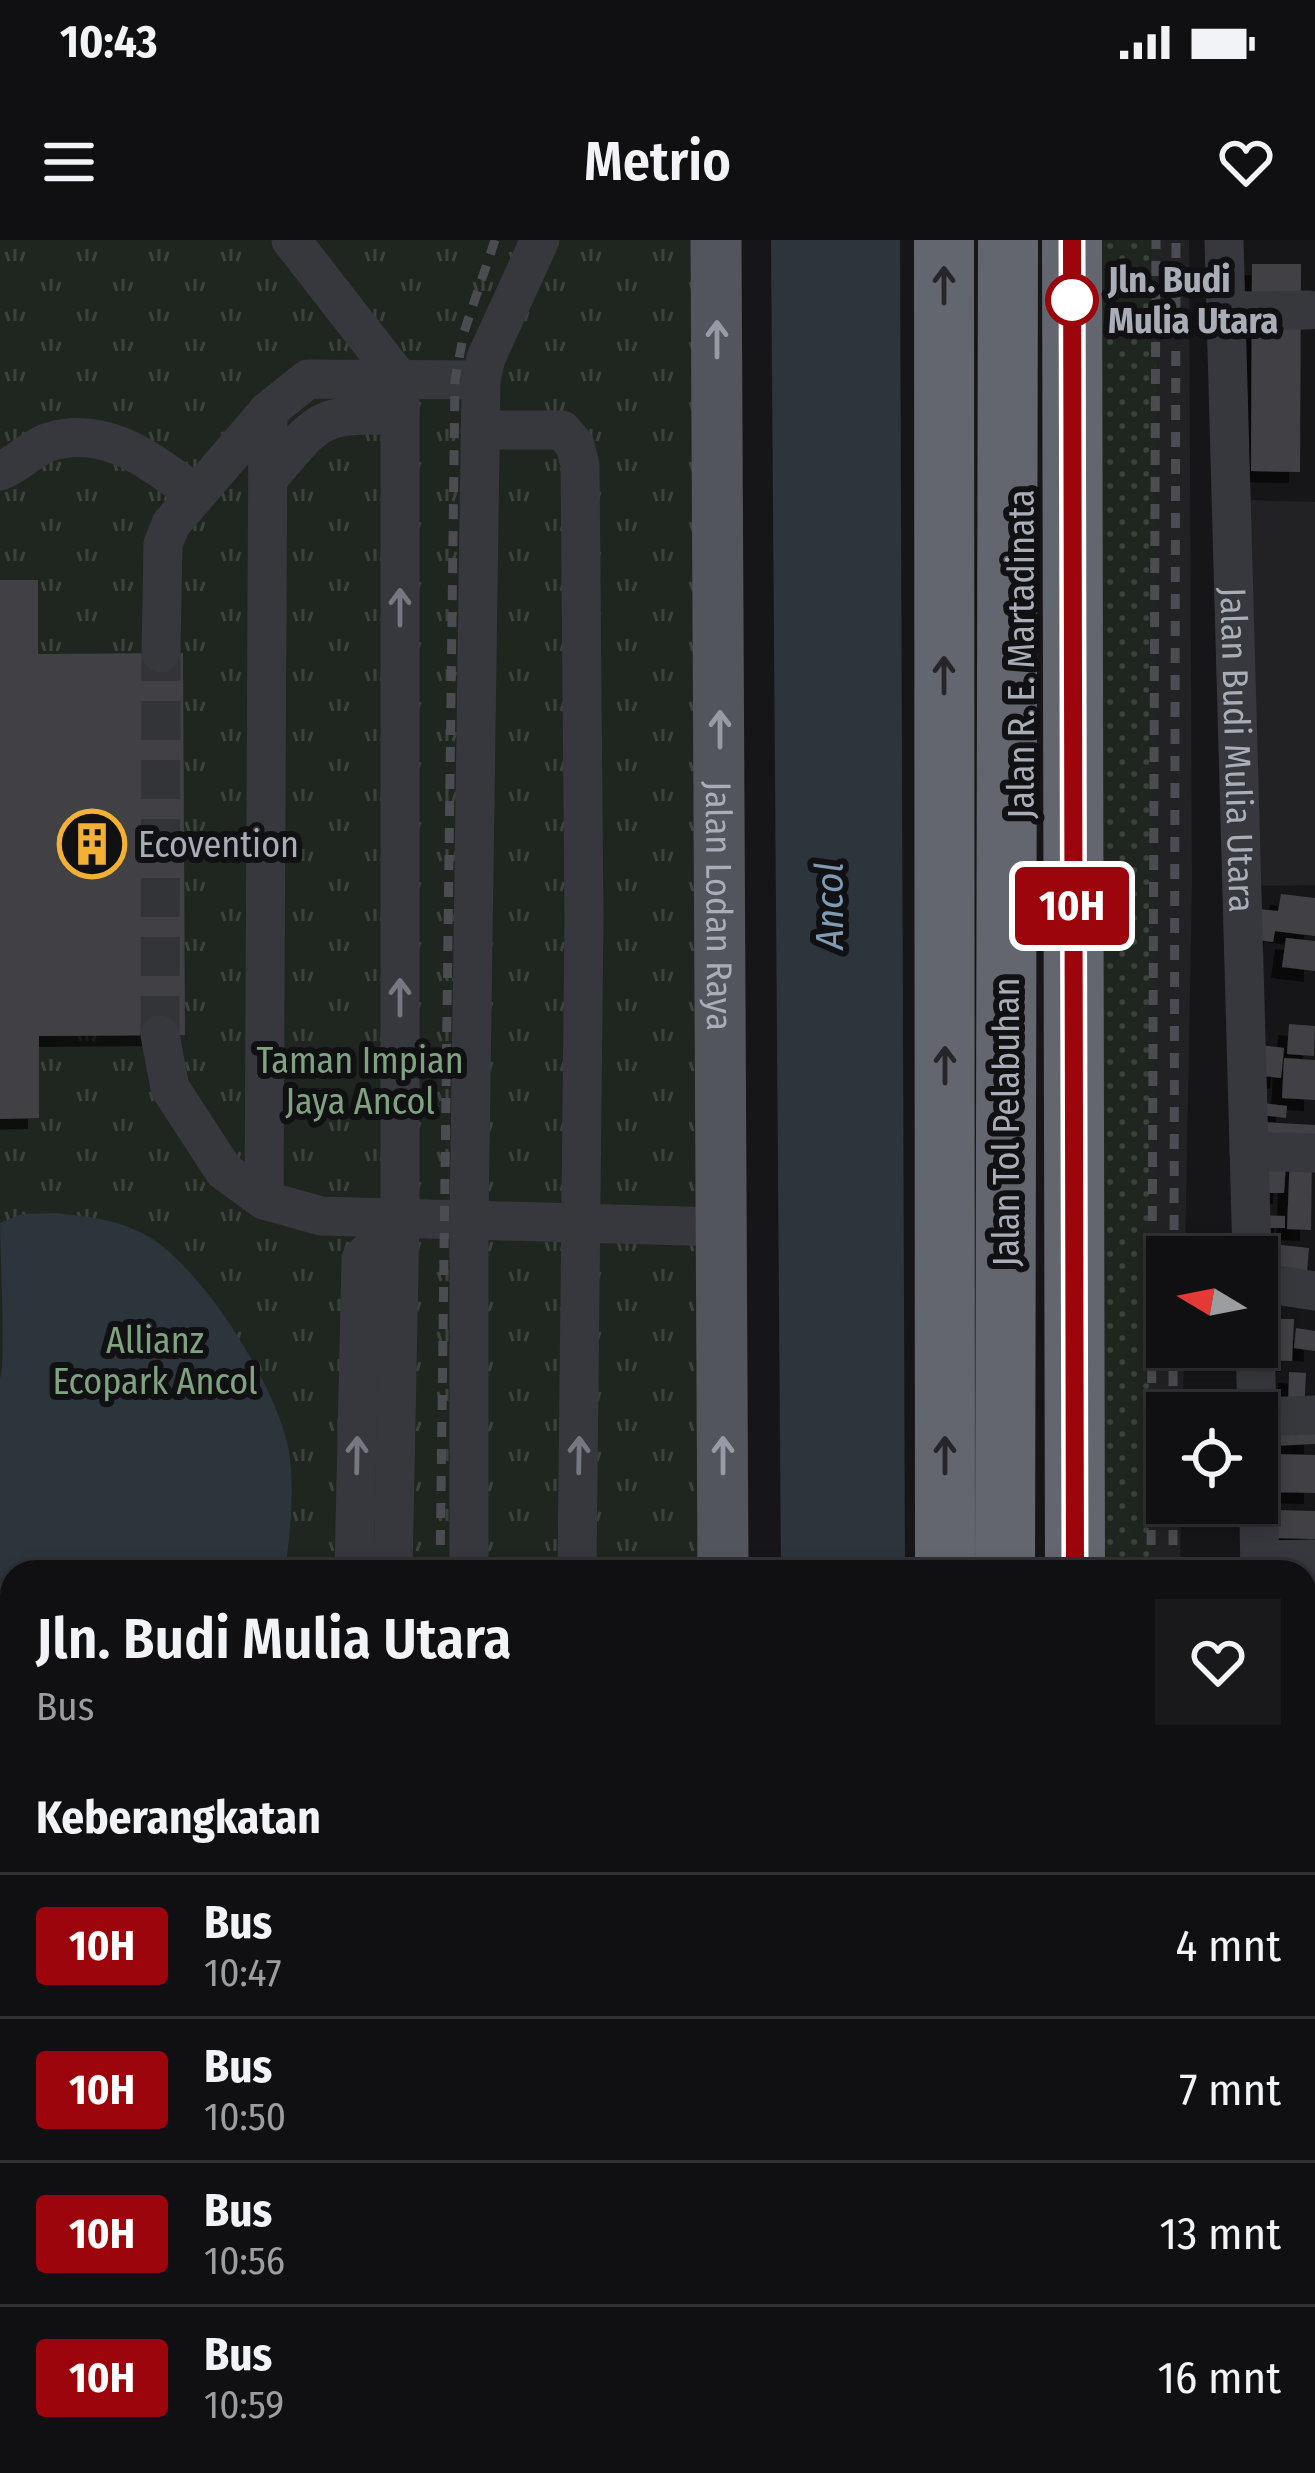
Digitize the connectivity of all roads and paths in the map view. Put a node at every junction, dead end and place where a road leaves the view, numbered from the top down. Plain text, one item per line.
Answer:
1 (292, 240) edge
2 (540, 240) edge
3 (716, 240) edge
4 (944, 240) edge
5 (1008, 240) edge
6 (1022, 240) edge
7 (1072, 240) edge
8 (1224, 240) edge
9 (1309, 310) dead end
10 (1226, 311) junction
11 (481, 380) junction
12 (400, 397) junction
13 (268, 411) junction
14 (480, 430) junction
15 (0, 471) edge
16 (268, 479) junction
17 (195, 493) junction
18 (161, 653) tunnel mouth
19 (160, 1035) tunnel mouth
20 (1250, 1151) junction
21 (1315, 1153) edge
22 (264, 1200) junction
23 (400, 1219) junction
24 (469, 1221) junction
25 (583, 1223) junction
26 (723, 1227) junction
27 (1252, 1236) edge
28 (1278, 1285) edge
29 (1315, 1291) edge
30 (1315, 1415) edge
31 (1278, 1417) edge
32 (1259, 1524) edge
33 (354, 1560) edge
34 (393, 1560) edge
35 (469, 1560) edge
36 (578, 1560) edge
37 (723, 1560) edge
38 (945, 1560) edge
39 (1005, 1560) edge
40 (1020, 1560) edge
41 (1075, 1560) edge
42 (1260, 1560) edge

1 - 12 street
2 - 11 street
26 -> 3 main road, Jalan Lodan Raya
38 -> 4 highway, Jalan Tol Pelabuhan
5 - 39 highway, Jalan Tol Pelabuhan
6 - 40 highway, Jalan R. E. Martadinata
7 - 41 highway, Jalan R. E. Martadinata
8 - 10 street, Jalan Budi Mulia Utara
9 - 10 street
10 - 20 street, Jalan Budi Mulia Utara
11 - 12 street
11 - 14 street
12 - 13 street
12 - 16 street
23 -> 12 street
13 - 16 street
13 - 17 street
14 - 24 street
14 - 25 street
15 - 17 street
16 - 22 street
17 - 18 street
19 - 22 street
20 - 21 street
20 - 27 street, Jalan Budi Mulia Utara
22 - 23 street
23 - 24 street
33 -> 23 street
23 - 34 street
24 - 25 street
24 - 35 street
25 - 26 street
36 -> 25 street
37 -> 26 main road, Jalan Lodan Raya
28 - 29 street
30 - 31 street
32 - 42 street

